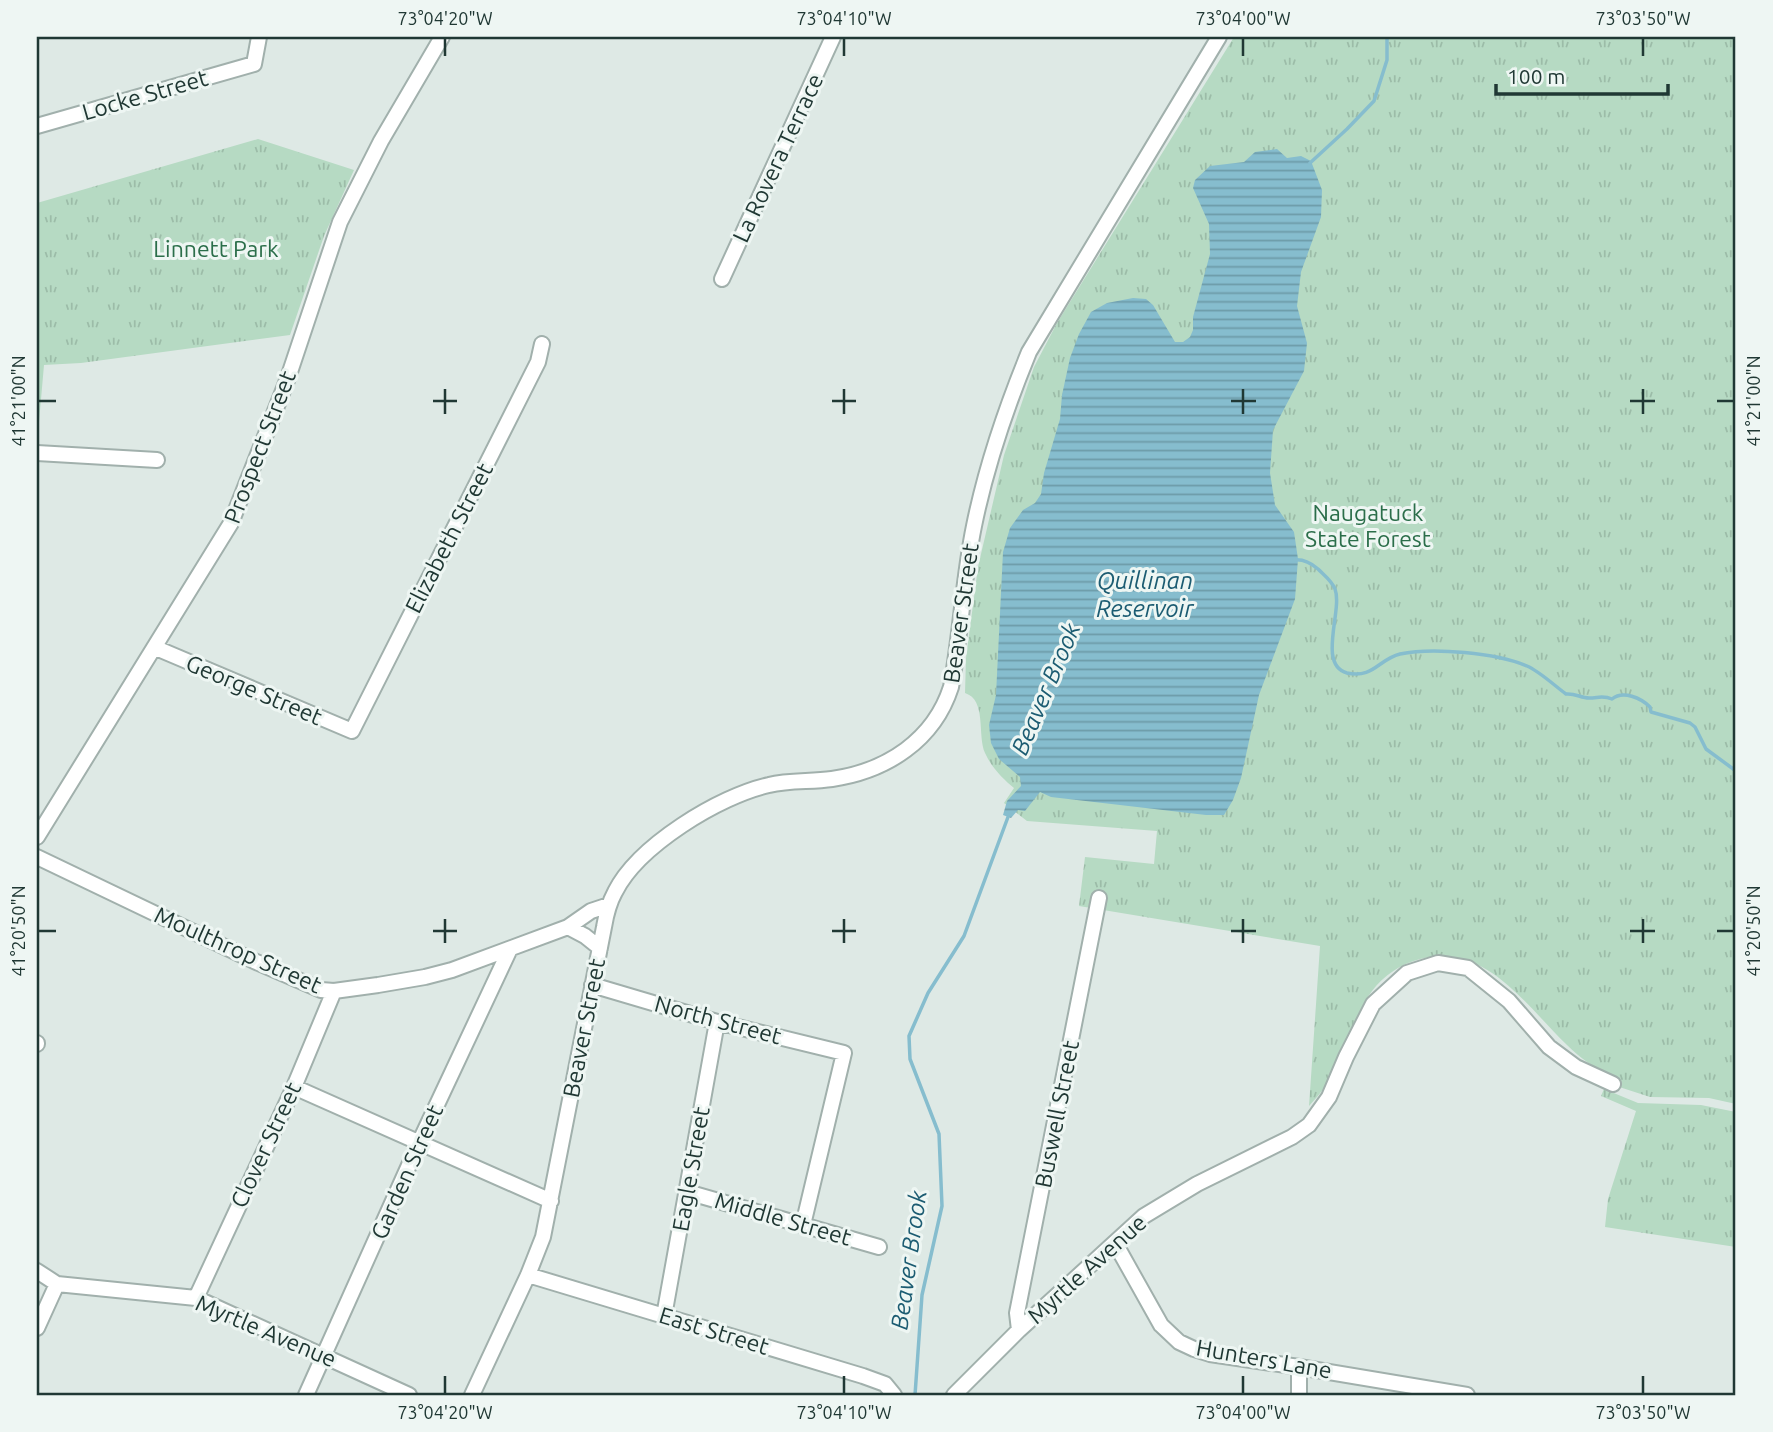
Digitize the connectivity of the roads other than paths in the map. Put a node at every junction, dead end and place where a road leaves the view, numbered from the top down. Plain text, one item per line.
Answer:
1 (259, 37) edge
2 (442, 37) edge
3 (832, 37) edge
4 (1219, 37) edge
5 (37, 126) edge
6 (722, 279) dead end
7 (542, 344) dead end
8 (37, 453) edge
9 (157, 460) dead end
10 (156, 648) junction
11 (352, 732) joint
12 (37, 837) edge
13 (37, 857) edge
14 (1099, 898) dead end
15 (609, 905) junction
16 (568, 927) junction
17 (600, 948) junction
18 (510, 949) junction
19 (592, 985) junction
20 (334, 991) junction
21 (717, 1022) junction
22 (1613, 1084) dead end
23 (293, 1087) junction
24 (419, 1143) junction
25 (687, 1192) junction
26 (551, 1201) junction
27 (803, 1225) junction
28 (1115, 1243) junction
29 (879, 1247) dead end
30 (37, 1271) edge
31 (528, 1275) junction
32 (57, 1284) junction
33 (196, 1298) junction
34 (664, 1316) junction
35 (37, 1328) edge
36 (1019, 1330) junction
37 (325, 1355) junction
38 (1299, 1367) junction
39 (306, 1395) edge
40 (409, 1395) edge
41 (472, 1395) edge
42 (894, 1395) edge
43 (954, 1395) edge
44 (1299, 1395) edge
45 (1467, 1395) edge

1 - 5 street, Locke Street
2 - 10 street, Prospect Street
3 - 6 street, La Rovera Terrace
4 - 15 street, Beaver Street
7 - 11 street, Elizabeth Street
8 - 9 street
10 - 11 street, George Street
10 - 12 street, Prospect Street
13 - 20 street, Moulthrop Street
14 - 36 street, Buswell Street
15 - 16 street, Moulthrop Street
15 - 17 street, Beaver Street
16 - 17 street
16 - 18 street, Moulthrop Street
17 - 19 street, Beaver Street
18 - 20 street, Moulthrop Street
18 - 24 street, Garden Street
19 - 21 street, North Street
19 - 26 street, Beaver Street
20 - 23 street, Clover Street
21 - 25 street, Eagle Street
21 - 27 street, North Street
22 - 28 street, Myrtle Avenue
23 - 24 street
23 - 33 street, Clover Street
24 - 26 street
24 - 37 street, Garden Street
25 - 27 street, Middle Street
25 - 34 street, Eagle Street
26 - 31 street, Beaver Street
27 - 29 street, Middle Street
28 - 36 street, Myrtle Avenue
28 - 38 street, Hunters Lane
30 - 32 street, Myrtle Avenue
31 - 34 street, East Street
31 - 41 street, Beaver Street
32 - 33 street, Myrtle Avenue
32 - 35 street
33 - 37 street, Myrtle Avenue
34 - 42 street, East Street
36 - 43 street, Myrtle Avenue
37 - 39 street, Garden Street
37 - 40 street, Myrtle Avenue
38 - 44 street
38 - 45 street, Hunters Lane

